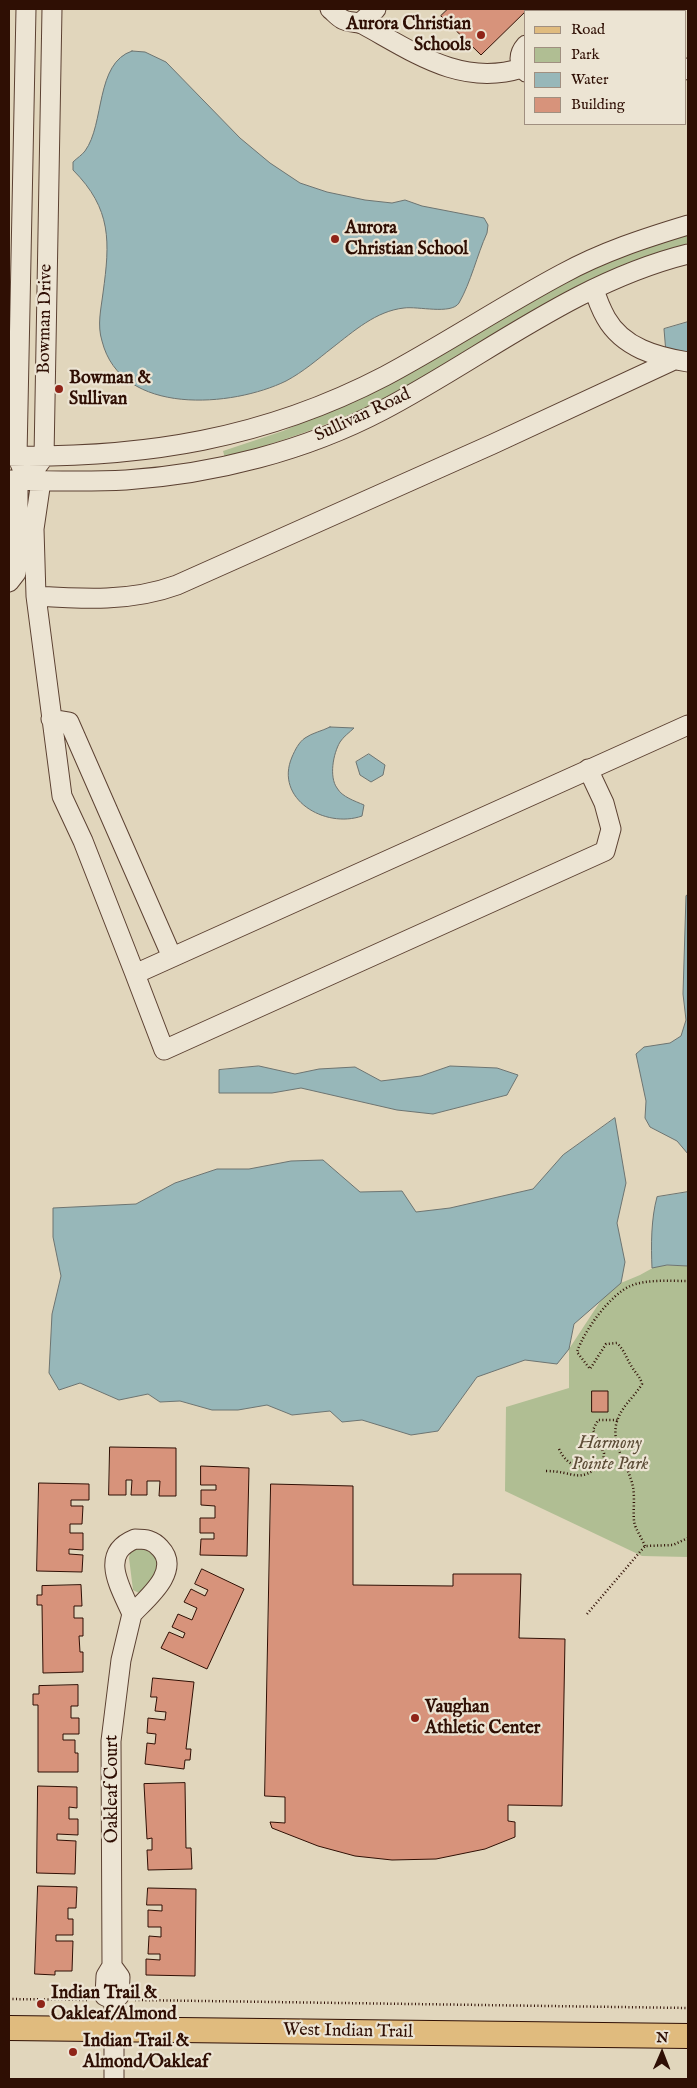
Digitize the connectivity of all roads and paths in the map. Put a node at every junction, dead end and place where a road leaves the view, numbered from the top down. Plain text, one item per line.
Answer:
1 (26, 9) edge
2 (52, 9) edge
3 (330, 9) edge
4 (376, 9) edge
5 (360, 23) junction
6 (524, 48) edge
7 (524, 70) edge
8 (688, 225) edge
9 (688, 254) edge
10 (594, 289) junction
11 (681, 361) edge
12 (13, 456) edge
13 (44, 457) junction
14 (24, 480) edge
15 (35, 574) junction
16 (12, 577) edge
17 (36, 596) junction
18 (51, 720) junction
19 (688, 725) edge
20 (588, 769) junction
21 (172, 957) junction
22 (135, 974) junction
23 (688, 1281) edge
24 (618, 1420) junction
25 (559, 1449) dead end
26 (598, 1468) junction
27 (546, 1471) dead end
28 (688, 1538) edge
29 (644, 1546) junction
30 (132, 1614) dead end
31 (587, 1614) dead end
32 (9, 1998) edge
33 (114, 2000) junction
34 (688, 2008) edge
35 (9, 2028) edge
36 (116, 2029) junction
37 (688, 2036) edge
38 (114, 2079) edge

1 - 12 street, Bowman Drive
2 - 13 street, Bowman Drive
3 - 5 street
4 - 5 street
5 - 7 street
6 - 7 street
8 - 13 street, Sullivan Road
9 - 10 street, Sullivan Road
10 - 11 street
10 - 14 street, Sullivan Road
11 - 17 street
12 - 13 street, Sullivan Road
12 - 14 street, Bowman Drive
13 - 14 street
14 - 15 street
14 - 16 street
15 - 16 street
15 - 17 street
17 - 18 street
18 - 21 street
18 - 22 street
19 - 20 street
20 - 21 street
20 - 22 street
21 - 22 street
23 - 24 path
24 - 26 path
24 - 29 path
25 - 26 path
26 - 27 path
28 - 29 path
29 - 31 path
30 - 33 street, Oakleaf Court
32 - 33 path
33 - 34 path
33 - 36 street, Oakleaf Court
35 - 36 main road, West Indian Trail
36 - 37 main road, West Indian Trail
36 - 38 street, Oakleaf Court

